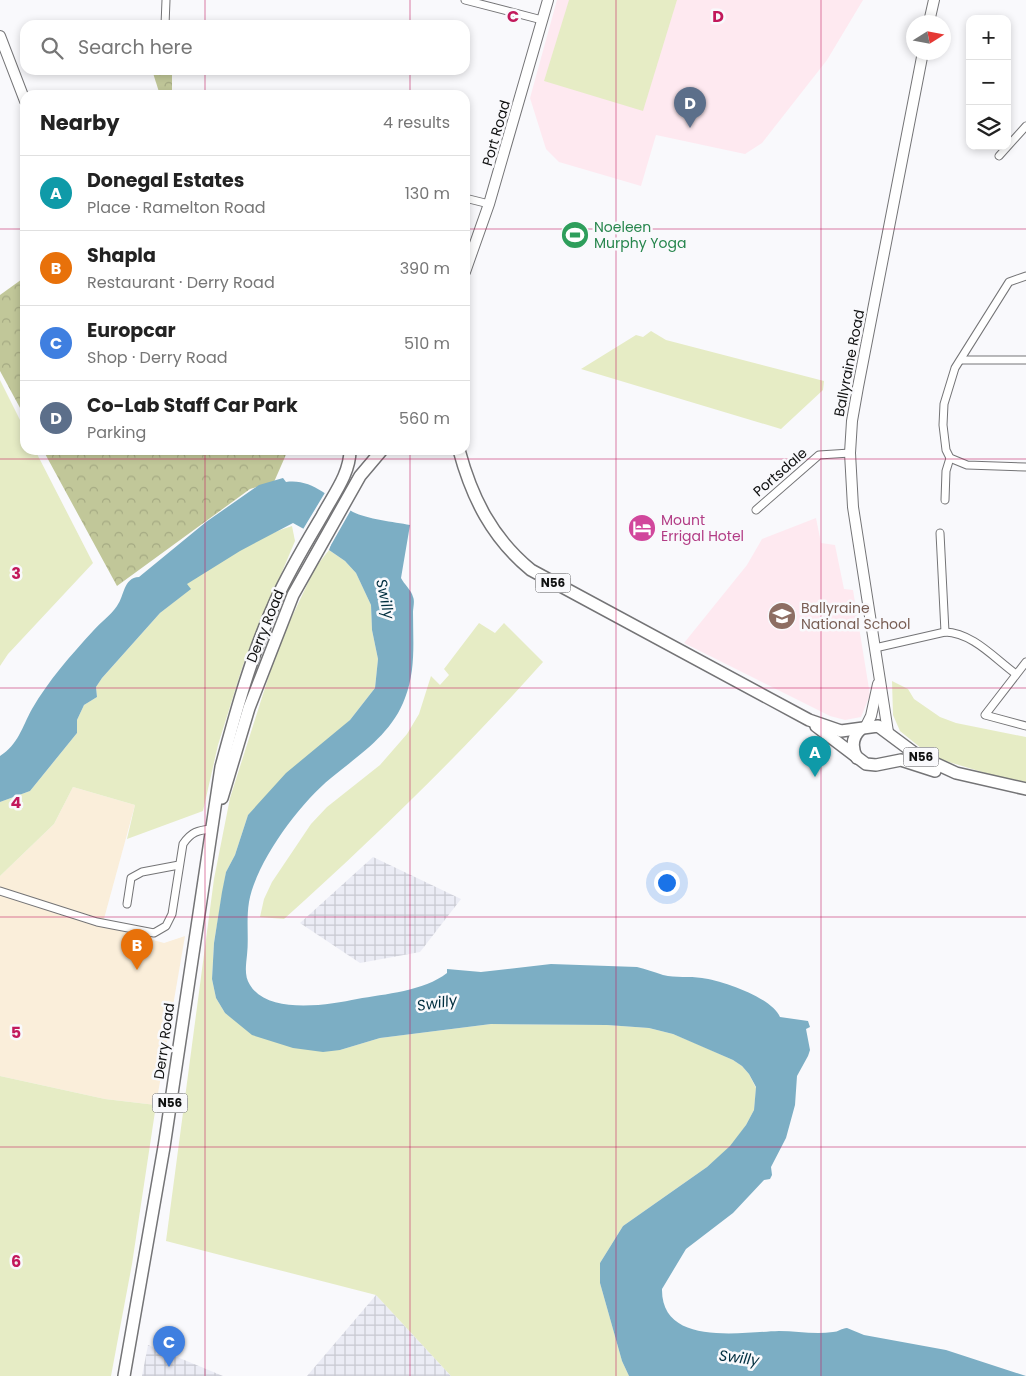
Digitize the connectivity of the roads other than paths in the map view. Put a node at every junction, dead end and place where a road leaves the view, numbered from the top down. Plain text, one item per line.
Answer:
1 (166, 0) edge
2 (465, 0) edge
3 (548, 0) edge
4 (934, 0) edge
5 (931, 15) edge
6 (165, 20) edge
7 (542, 20) junction
8 (0, 36) edge
9 (921, 60) edge
10 (21, 90) edge
11 (1026, 126) edge
12 (999, 156) dead end
13 (470, 199) edge
14 (489, 204) junction
15 (470, 258) edge
16 (1026, 276) edge
17 (962, 360) junction
18 (1026, 360) edge
19 (850, 452) junction
20 (349, 455) edge
21 (377, 455) edge
22 (455, 455) edge
23 (460, 455) edge
24 (950, 458) junction
25 (462, 463) junction
26 (1026, 467) edge
27 (945, 500) dead end
28 (756, 510) dead end
29 (940, 534) dead end
30 (945, 632) junction
31 (875, 648) junction
32 (1026, 662) edge
33 (1016, 674) junction
34 (879, 680) junction
35 (809, 720) junction
36 (1026, 726) edge
37 (864, 728) junction
38 (888, 733) junction
39 (857, 758) junction
40 (884, 762) junction
41 (956, 773) junction
42 (1026, 789) edge
43 (212, 829) junction
44 (179, 865) junction
45 (0, 891) edge
46 (127, 904) dead end
47 (124, 1376) edge

1 - 6 street
2 - 7 street
3 - 7 main road, Port Road
4 - 5 main road
7 - 14 main road, Port Road
8 - 10 main road
9 - 19 main road, Ballyraine Road
11 - 12 street
13 - 14 street
14 - 15 main road, Port Road
16 - 17 street
17 - 18 street
17 - 24 street
19 - 28 street, Portsdale
19 - 31 main road, Ballyraine Road
20 - 43 main road, Derry Road / N56
21 - 43 main road, Derry Road / N56
22 - 25 main road, N56
23 - 25 main road, N56
24 - 26 street
24 - 27 street
25 - 35 main road, N56
29 - 30 street
30 - 31 street
30 - 33 street
31 - 34 main road, Ballyraine Road
32 - 33 street
33 - 36 street
34 - 37 main road
34 - 38 main road, Ballyraine Road
35 - 37 main road, N56
35 - 39 main road, N56
37 - 38 main road, N56
37 - 39 main road
38 - 40 main road, N56
38 - 41 main road, N56
39 - 40 main road, N56
40 - 41 main road, N56
41 - 42 main road, N56
43 - 44 street
43 - 47 main road, Derry Road / N56
44 - 45 street
44 - 46 street

